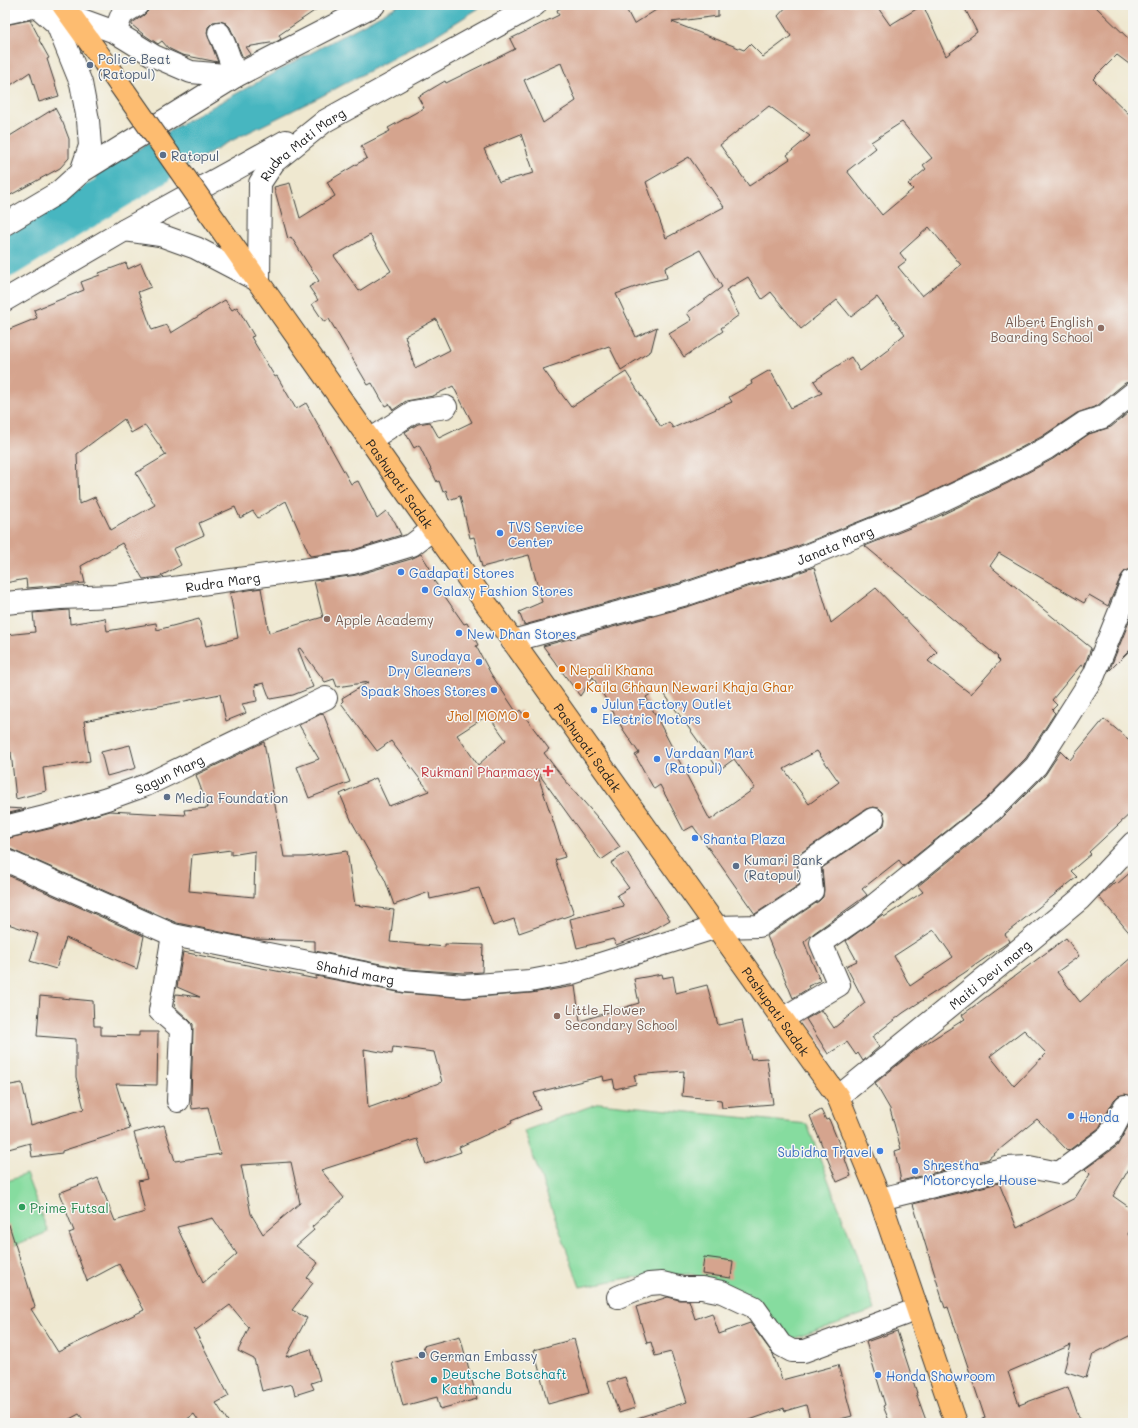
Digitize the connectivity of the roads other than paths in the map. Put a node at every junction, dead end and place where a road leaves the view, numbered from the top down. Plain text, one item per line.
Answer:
1 (137, 5) edge
2 (374, 5) edge
3 (535, 5) edge
4 (5, 13) edge
5 (64, 15) edge
6 (115, 32) junction
7 (219, 33) dead end
8 (236, 76) junction
9 (325, 121) junction
10 (80, 172) junction
11 (5, 224) edge
12 (125, 230) junction
13 (259, 281) junction
14 (5, 300) edge
15 (1133, 393) edge
16 (446, 407) dead end
17 (370, 440) junction
18 (433, 529) junction
19 (1132, 581) edge
20 (5, 603) edge
21 (512, 641) junction
22 (326, 698) dead end
23 (873, 819) dead end
24 (5, 827) edge
25 (1133, 843) edge
26 (5, 860) edge
27 (716, 927) junction
28 (173, 935) junction
29 (782, 1019) junction
30 (838, 1097) junction
31 (178, 1101) dead end
32 (1125, 1106) dead end
33 (880, 1199) junction
34 (618, 1297) dead end
35 (918, 1309) junction
36 (956, 1423) edge

1 - 6 street
2 - 8 street
3 - 9 street, Rudra Mati Marg
4 - 5 street
5 - 6 street
5 - 10 street
5 - 13 main road, Pashupati Sadak, bridge
6 - 8 street
7 - 8 street
8 - 10 street
9 - 12 street
9 - 13 street, Rudra Mati Marg
10 - 11 street
12 - 13 street
12 - 14 street
13 - 17 main road, Pashupati Sadak
15 - 21 street, Janata Marg
16 - 17 street
17 - 18 main road, Pashupati Sadak
18 - 20 street, Rudra Marg
18 - 21 main road, Pashupati Sadak
19 - 29 street
21 - 27 main road, Pashupati Sadak
22 - 24 street, Sagun Marg
23 - 27 street, Shahid marg
25 - 30 street, Maiti Devi marg
26 - 28 street, Shahid marg
27 - 28 street, Shahid marg
27 - 29 main road, Pashupati Sadak
28 - 31 street
29 - 30 main road, Pashupati Sadak
30 - 33 main road, Pashupati Sadak
32 - 33 street
33 - 35 main road, Pashupati Sadak
34 - 35 street
35 - 36 main road, Pashupati Sadak

